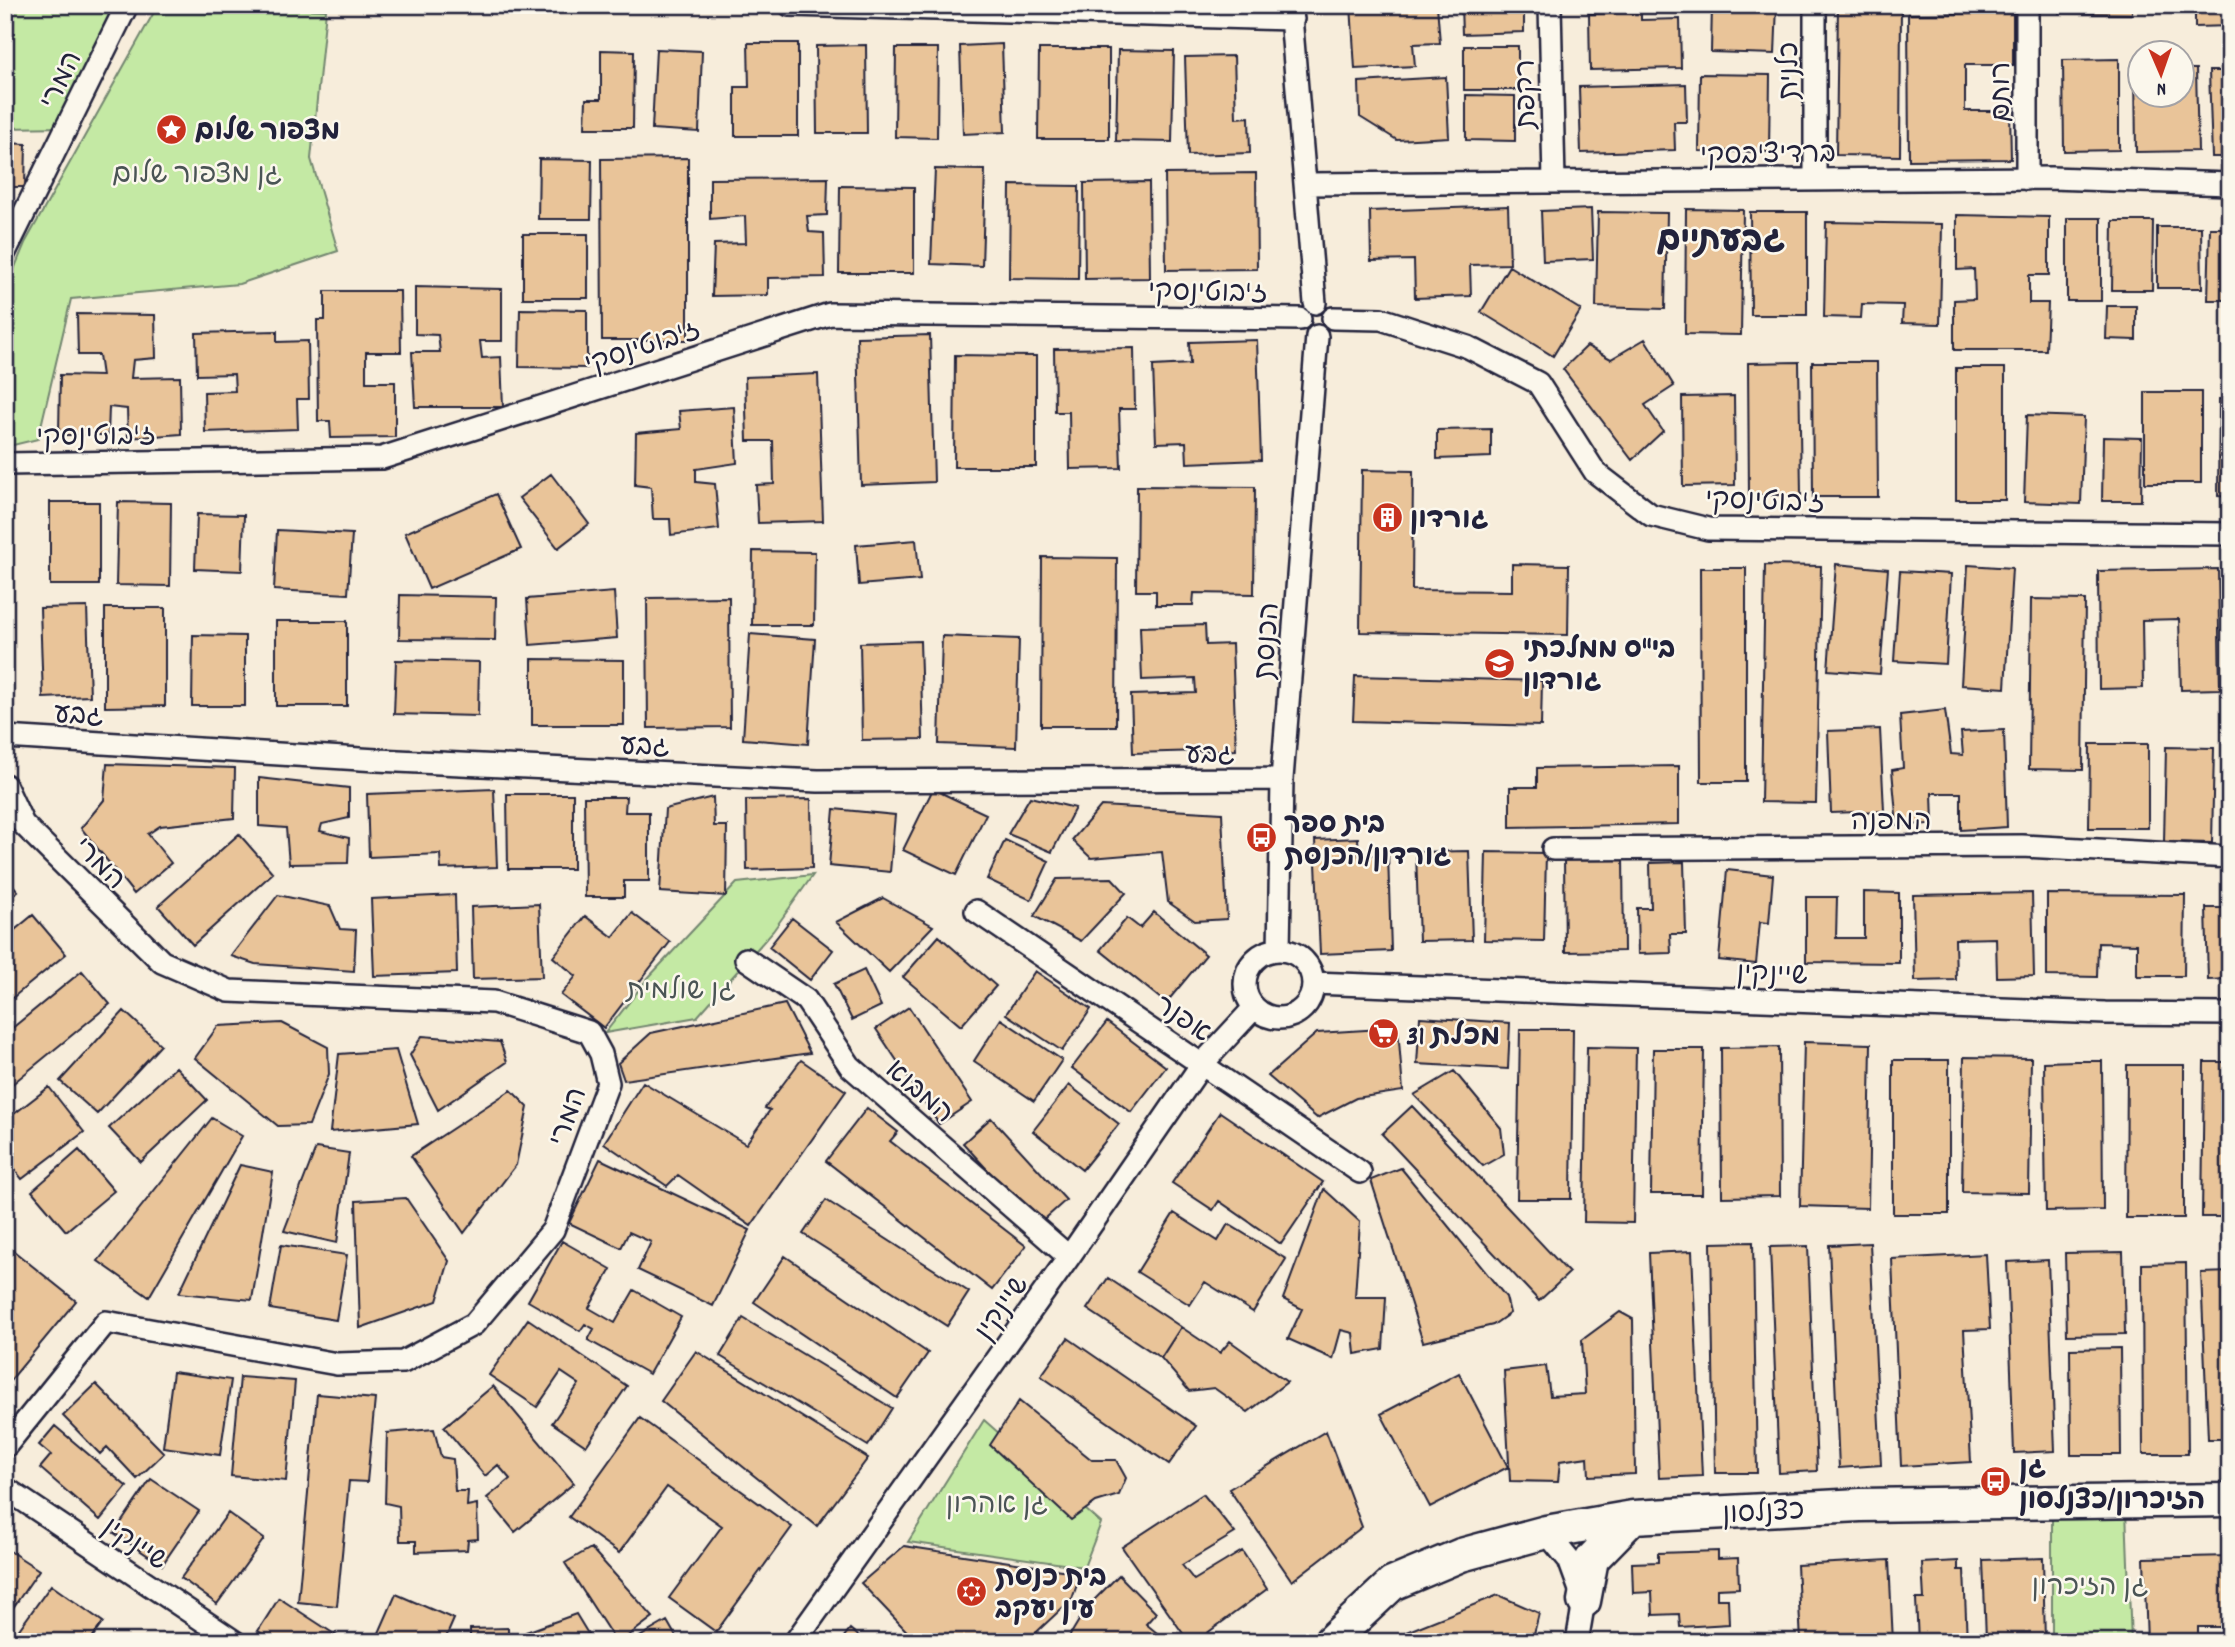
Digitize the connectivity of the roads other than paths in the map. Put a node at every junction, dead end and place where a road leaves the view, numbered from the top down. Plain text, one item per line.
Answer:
1 (127, 5) edge
2 (790, 5) edge
3 (1550, 5) edge
4 (1815, 5) edge
5 (2027, 5) edge
6 (1291, 12) edge
7 (1815, 179) junction
8 (2027, 179) junction
9 (1554, 182) junction
10 (1307, 184) junction
11 (2230, 184) edge
12 (8, 242) edge
13 (1315, 303) junction
14 (1333, 318) junction
15 (1300, 319) junction
16 (1317, 336) junction
17 (5, 464) edge
18 (2230, 534) edge
19 (5, 737) edge
20 (1282, 779) junction
21 (5, 785) edge
22 (1553, 849) dead end
23 (2230, 857) edge
24 (976, 911) dead end
25 (1279, 950) junction
26 (746, 959) dead end
27 (1313, 983) junction
28 (1254, 1008) junction
29 (2230, 1014) edge
30 (1202, 1064) junction
31 (1360, 1172) dead end
32 (1069, 1257) junction
33 (5, 1447) edge
34 (5, 1488) edge
35 (2230, 1500) edge
36 (1633, 1517) junction
37 (1546, 1532) junction
38 (1584, 1601) junction
39 (235, 1642) edge
40 (795, 1642) edge
41 (1329, 1642) edge
42 (1577, 1642) edge

1 - 12 street, המרי
2 - 6 street
3 - 9 street, רקפת
4 - 7 street, כלנית
5 - 8 street, רותם
6 - 10 street
7 - 8 street, ברדיצ'בסקי
7 - 9 street, ברדיצ'בסקי
8 - 11 street, ברדיצ'בסקי
9 - 10 street, ברדיצ'בסקי
10 - 13 street
13 - 14 street
13 - 15 street
14 - 16 street
14 - 18 street, ז'בוטינסקי
15 - 16 street
15 - 17 street, ז'בוטינסקי
16 - 20 street, הכנסת
19 - 20 street, גבע
20 - 25 street, הכנסת
21 - 33 street, המרי
22 - 23 street, המפנה
24 - 30 street, אפנר
25 - 27 street
25 - 28 street
26 - 32 street, המבוא
27 - 28 street
27 - 29 street, שיינקין
28 - 30 street, שיינקין
30 - 31 street, אפנר
30 - 32 street, שיינקין
32 - 40 street, שיינקין
34 - 39 street, שיינקין
35 - 36 street, כצנלסון
36 - 37 street, כצנלסון
36 - 38 street
37 - 38 street
37 - 41 street, כצנלסון
38 - 42 street

